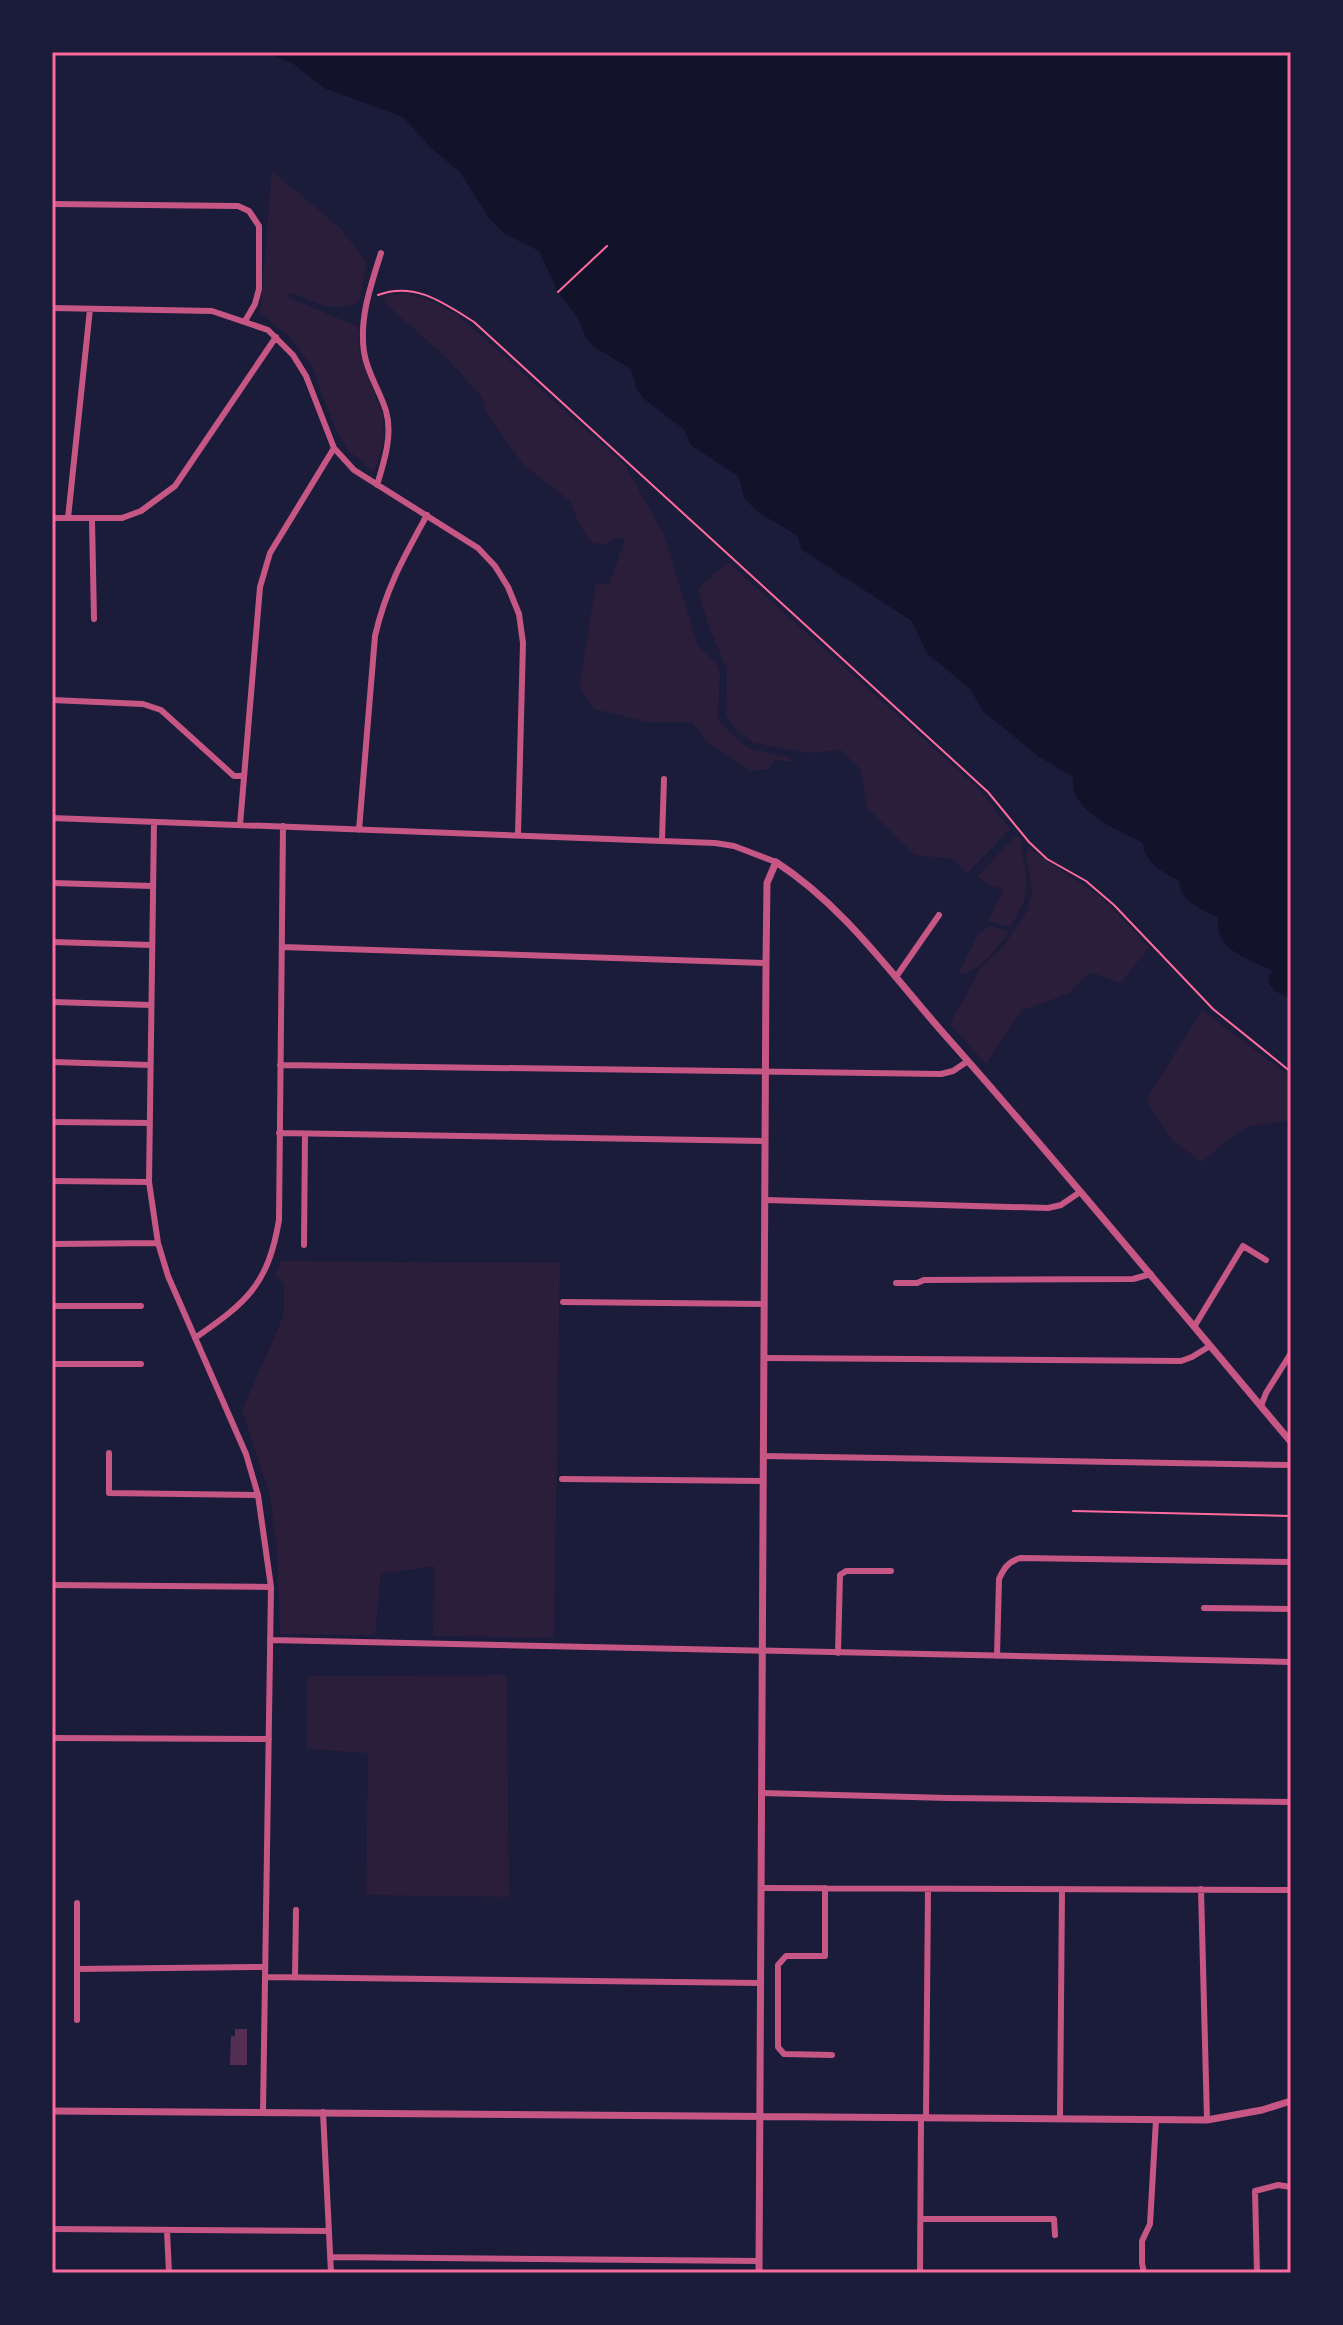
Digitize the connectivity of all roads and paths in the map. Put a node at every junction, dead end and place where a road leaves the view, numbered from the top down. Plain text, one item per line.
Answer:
1 (52, 204) edge
2 (607, 246) dead end
3 (381, 253) dead end
4 (558, 292) dead end
5 (366, 302) junction
6 (52, 308) edge
7 (90, 309) junction
8 (245, 321) junction
9 (276, 337) junction
10 (334, 448) junction
11 (377, 485) junction
12 (427, 515) junction
13 (52, 518) edge
14 (68, 518) junction
15 (92, 520) junction
16 (94, 619) dead end
17 (52, 700) edge
18 (243, 776) junction
19 (664, 779) dead end
20 (52, 818) edge
21 (154, 822) junction
22 (240, 825) junction
23 (283, 826) junction
24 (359, 830) junction
25 (518, 834) junction
26 (662, 840) junction
27 (776, 862) junction
28 (52, 883) edge
29 (153, 886) junction
30 (939, 915) dead end
31 (52, 942) edge
32 (152, 945) junction
33 (282, 947) junction
34 (766, 963) junction
35 (896, 977) junction
36 (52, 1002) edge
37 (151, 1005) junction
38 (968, 1061) junction
39 (52, 1062) edge
40 (150, 1065) junction
41 (280, 1065) junction
42 (765, 1072) junction
43 (1291, 1072) edge
44 (52, 1122) edge
45 (149, 1123) junction
46 (279, 1133) junction
47 (305, 1134) junction
48 (765, 1141) junction
49 (52, 1181) edge
50 (149, 1182) junction
51 (1080, 1192) junction
52 (765, 1200) junction
53 (158, 1243) junction
54 (52, 1244) edge
55 (304, 1245) dead end
56 (1266, 1260) dead end
57 (1151, 1274) junction
58 (896, 1283) dead end
59 (563, 1302) dead end
60 (764, 1304) junction
61 (52, 1306) edge
62 (141, 1306) dead end
63 (1194, 1327) junction
64 (195, 1338) junction
65 (1210, 1346) junction
66 (1291, 1353) edge
67 (764, 1358) junction
68 (52, 1364) edge
69 (141, 1364) dead end
70 (1261, 1406) junction
71 (1291, 1442) edge
72 (109, 1453) dead end
73 (763, 1456) junction
74 (1291, 1465) edge
75 (562, 1479) dead end
76 (763, 1481) junction
77 (258, 1495) junction
78 (1073, 1511) dead end
79 (1291, 1516) edge
80 (1291, 1562) edge
81 (891, 1571) dead end
82 (52, 1585) edge
83 (271, 1587) junction
84 (1204, 1608) dead end
85 (1291, 1609) edge
86 (270, 1640) junction
87 (762, 1651) junction
88 (838, 1653) junction
89 (997, 1656) junction
90 (1291, 1662) edge
91 (52, 1738) edge
92 (269, 1739) junction
93 (761, 1793) junction
94 (1291, 1802) edge
95 (761, 1888) junction
96 (825, 1888) junction
97 (928, 1889) junction
98 (1062, 1889) junction
99 (1201, 1889) junction
100 (1291, 1890) edge
101 (77, 1903) dead end
102 (296, 1910) dead end
103 (265, 1967) junction
104 (77, 1969) junction
105 (265, 1977) junction
106 (295, 1978) junction
107 (760, 1983) junction
108 (77, 2020) dead end
109 (832, 2055) dead end
110 (1291, 2101) edge
111 (52, 2111) edge
112 (263, 2112) junction
113 (323, 2112) junction
114 (761, 2116) junction
115 (924, 2118) junction
116 (1060, 2118) junction
117 (1156, 2120) junction
118 (1207, 2120) junction
119 (1291, 2187) edge
120 (921, 2219) junction
121 (52, 2229) edge
122 (167, 2230) junction
123 (329, 2231) junction
124 (1055, 2235) dead end
125 (330, 2257) junction
126 (759, 2261) junction
127 (169, 2273) edge
128 (331, 2273) edge
129 (759, 2273) edge
130 (920, 2273) edge
131 (1144, 2273) edge
132 (1257, 2273) edge

1 - 8 street
2 - 4 path
3 - 5 street
5 - 11 street
5 - 43 path
6 - 7 street
7 - 8 street
7 - 14 street
8 - 9 street
9 - 10 street
9 - 15 street
10 - 11 street
10 - 18 street
11 - 12 street
12 - 24 street
12 - 25 street
13 - 14 street
14 - 15 street
15 - 16 street
17 - 18 street
18 - 22 street
19 - 26 street
20 - 21 street
21 - 22 street
21 - 29 street
22 - 23 street
23 - 24 street
23 - 33 street
24 - 25 street
25 - 26 street
26 - 27 street
27 - 34 street
27 - 35 street
28 - 29 street
29 - 32 street
30 - 35 street
31 - 32 street
32 - 37 street
33 - 34 street
33 - 41 street
34 - 42 street
35 - 38 street
36 - 37 street
37 - 40 street
38 - 42 street
38 - 51 street
39 - 40 street
40 - 45 street
41 - 42 street
41 - 46 street
42 - 48 street
44 - 45 street
45 - 50 street
46 - 47 street
46 - 64 street
47 - 48 street
47 - 55 street
48 - 52 street
49 - 50 street
50 - 53 street
51 - 52 street
51 - 57 street
52 - 60 street
53 - 54 street
53 - 64 street
56 - 63 street
57 - 58 street
57 - 63 street
59 - 60 street
60 - 67 street
61 - 62 street
63 - 65 street
64 - 77 street
65 - 67 street
65 - 70 street
66 - 70 street
67 - 73 street
68 - 69 street
70 - 71 street
72 - 77 street
73 - 74 street
73 - 76 street
75 - 76 street
76 - 87 street
77 - 83 street
78 - 79 path
80 - 89 street
81 - 88 street
82 - 83 street
83 - 86 street
84 - 85 street
86 - 87 street
86 - 92 street
87 - 88 street
87 - 93 street
88 - 89 street
89 - 90 street
91 - 92 street
92 - 103 street
93 - 94 street
93 - 95 street
95 - 96 street
95 - 107 street
96 - 97 street
96 - 109 street
97 - 98 street
97 - 115 street
98 - 99 street
98 - 116 street
99 - 100 street
99 - 118 street
101 - 104 street
102 - 106 street
103 - 104 street
103 - 105 street
104 - 108 street
105 - 106 street
105 - 112 street
106 - 107 street
107 - 114 street
110 - 118 street
111 - 112 street
112 - 113 street
113 - 114 street
113 - 123 street
114 - 115 street
114 - 126 street
115 - 116 street
115 - 120 street
116 - 117 street
117 - 118 street
117 - 131 street
119 - 132 street
120 - 124 street
120 - 130 street
121 - 122 street
122 - 123 street
122 - 127 street
123 - 125 street
125 - 126 street
125 - 128 street
126 - 129 street

